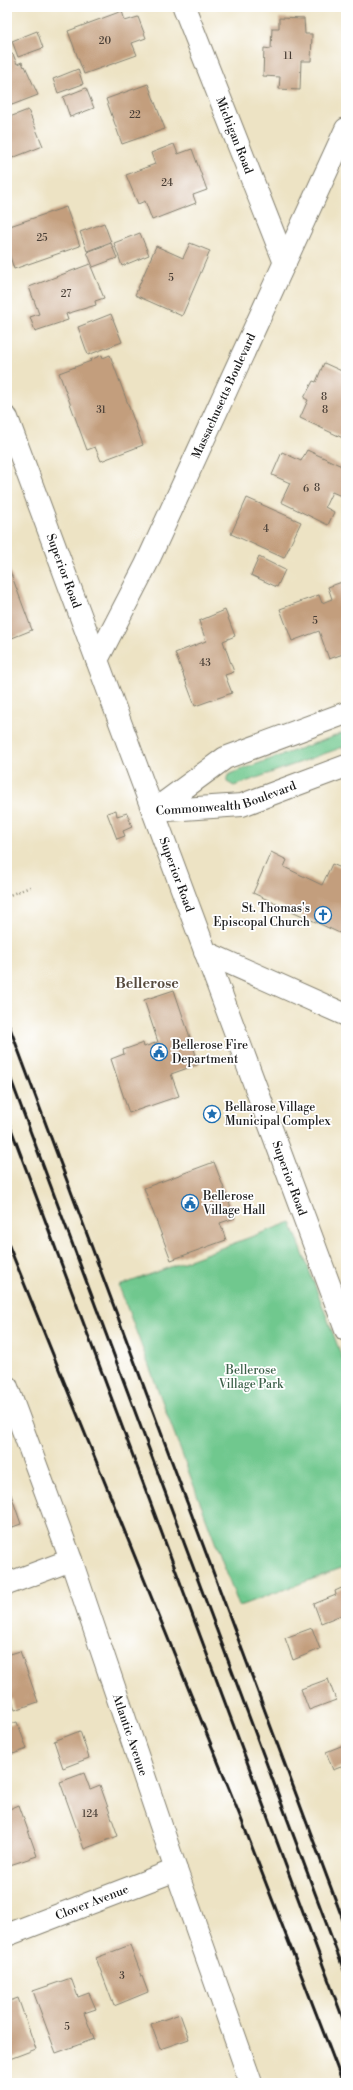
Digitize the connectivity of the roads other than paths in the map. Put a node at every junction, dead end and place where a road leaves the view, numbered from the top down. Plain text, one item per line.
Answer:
1 (184, 7) edge
2 (346, 129) edge
3 (285, 263) junction
4 (7, 418) edge
5 (96, 660) junction
6 (346, 713) edge
7 (346, 766) edge
8 (153, 811) junction
9 (205, 952) junction
10 (346, 1016) edge
11 (346, 1330) edge
12 (7, 1387) edge
13 (72, 1560) junction
14 (7, 1584) edge
15 (176, 1870) junction
16 (7, 1935) edge
17 (251, 2083) edge

1 - 3 street, Michigan Road
2 - 3 street, Massachusetts Boulevard
3 - 5 street, Massachusetts Boulevard
4 - 5 street, Superior Road
5 - 8 street, Superior Road
6 - 8 street, Commonwealth Boulevard
7 - 8 street, Commonwealth Boulevard
8 - 9 street, Superior Road
9 - 10 street
9 - 11 street, Superior Road
12 - 13 street, Atlantic Avenue
13 - 14 street
13 - 15 street, Atlantic Avenue
15 - 16 street, Clover Avenue
15 - 17 street, Atlantic Avenue

